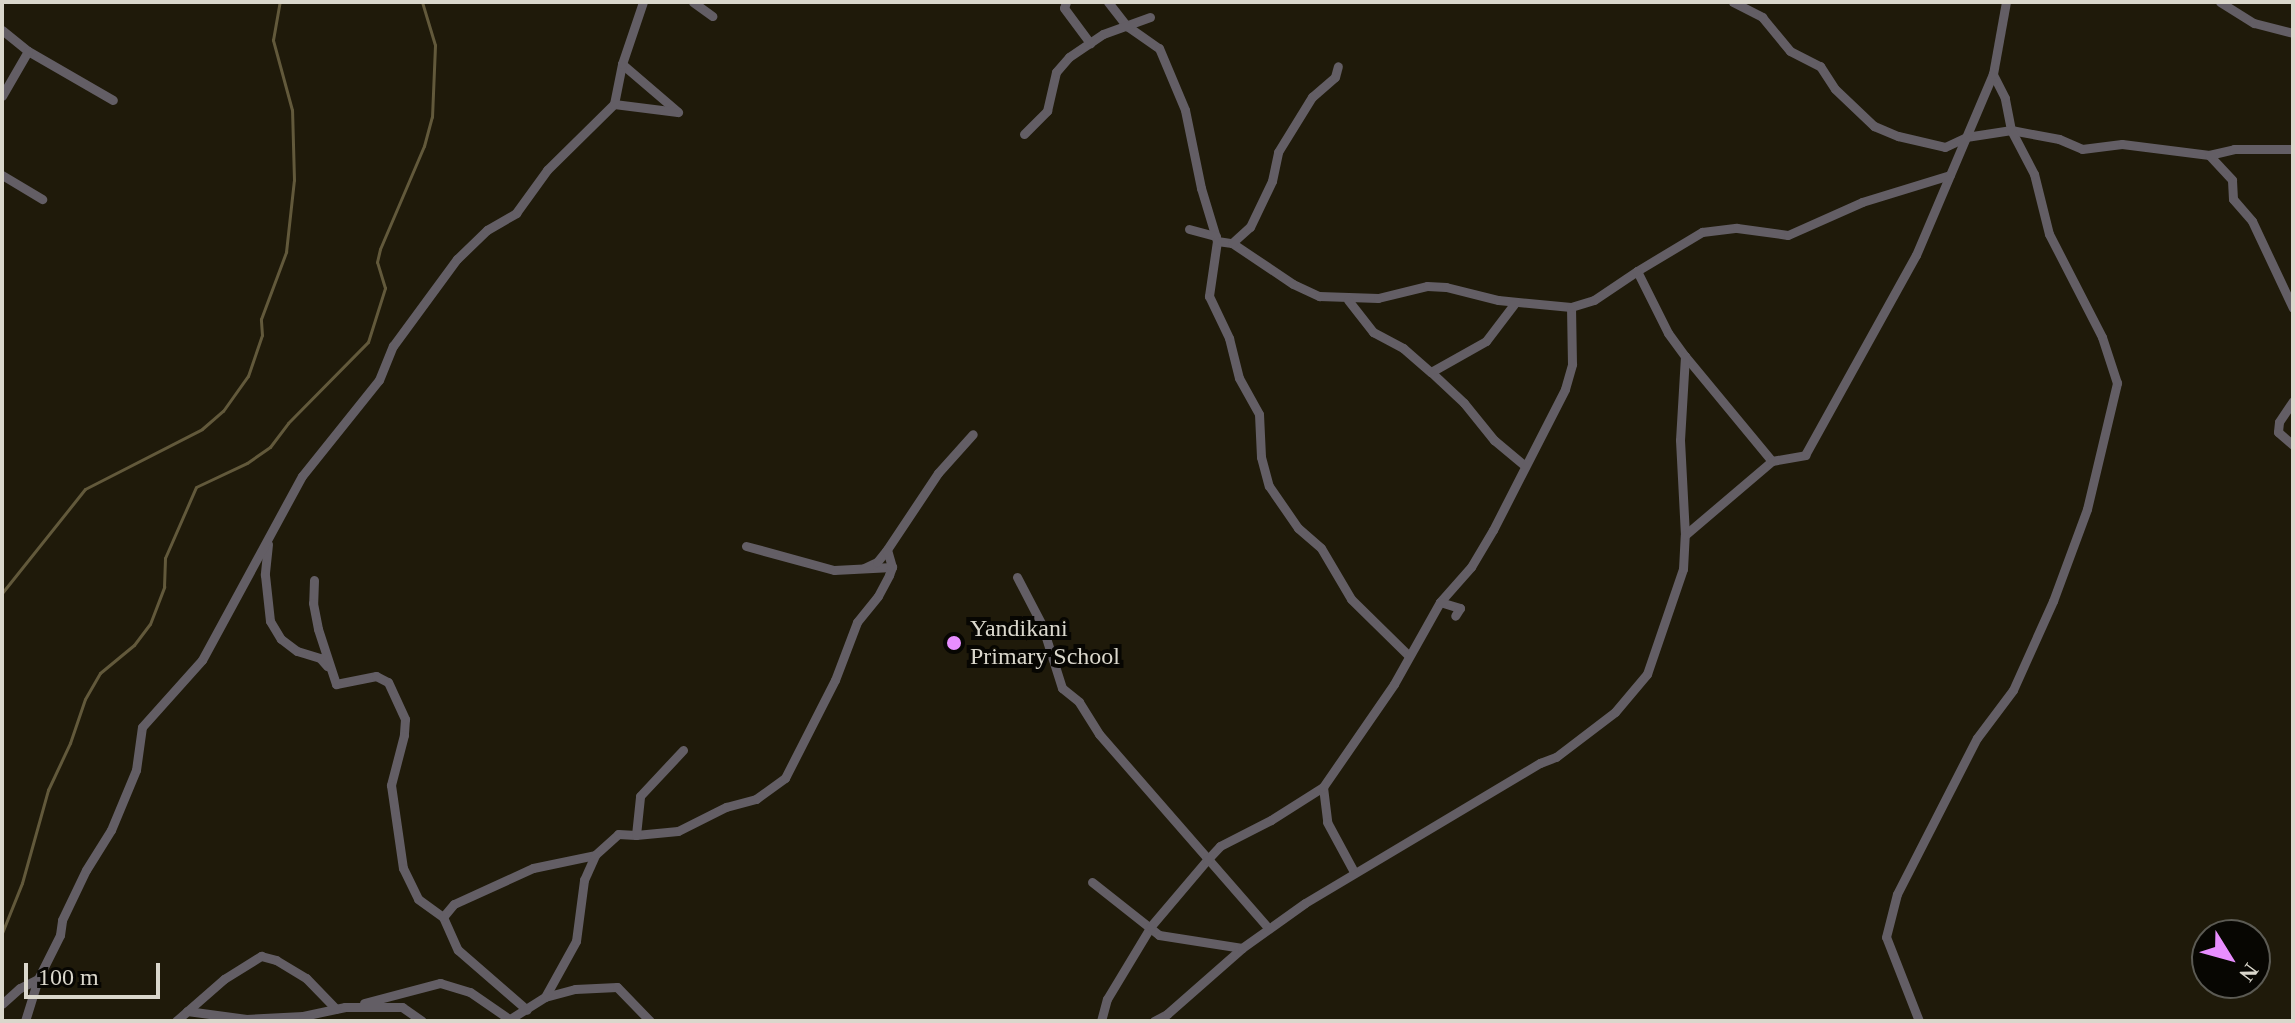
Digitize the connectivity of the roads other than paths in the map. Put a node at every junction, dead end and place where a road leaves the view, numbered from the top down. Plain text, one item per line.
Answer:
1 (643, 2) edge
2 (693, 2) edge
3 (1066, 2) edge
4 (1108, 2) edge
5 (1733, 2) edge
6 (2006, 2) edge
7 (2220, 2) edge
8 (712, 16) dead end
9 (1150, 17) dead end
10 (1127, 26) junction
11 (2, 30) edge
12 (2293, 33) edge
13 (1090, 43) junction
14 (28, 51) junction
15 (622, 64) junction
16 (1338, 66) dead end
17 (1993, 74) junction
18 (2, 96) edge
19 (113, 100) dead end
20 (614, 104) junction
21 (2011, 130) junction
22 (1024, 134) dead end
23 (1966, 137) junction
24 (2293, 149) edge
25 (2209, 155) junction
26 (2, 175) edge
27 (1950, 175) junction
28 (42, 199) dead end
29 (1189, 229) dead end
30 (1217, 239) junction
31 (1232, 243) junction
32 (1637, 271) junction
33 (1348, 300) junction
34 (1515, 303) junction
35 (1571, 307) junction
36 (2293, 308) edge
37 (1685, 356) junction
38 (1431, 372) junction
39 (2293, 401) edge
40 (973, 434) dead end
41 (2293, 445) edge
42 (1772, 461) junction
43 (1523, 464) junction
44 (1685, 535) junction
45 (269, 538) junction
46 (746, 546) dead end
47 (887, 550) junction
48 (892, 567) junction
49 (864, 568) junction
50 (1017, 577) dead end
51 (314, 580) dead end
52 (1440, 602) junction
53 (1455, 616) dead end
54 (1409, 656) junction
55 (329, 668) junction
56 (683, 750) dead end
57 (1323, 787) junction
58 (636, 835) junction
59 (595, 855) junction
60 (1207, 860) junction
61 (1354, 872) junction
62 (1092, 882) dead end
63 (443, 917) junction
64 (1151, 926) junction
65 (1268, 928) junction
66 (1242, 948) junction
67 (38, 979) junction
68 (545, 997) junction
69 (2, 1004) edge
70 (350, 1007) junction
71 (336, 1009) junction
72 (527, 1010) junction
73 (187, 1011) junction
74 (511, 1020) edge
75 (25, 1021) edge
76 (176, 1021) edge
77 (422, 1021) edge
78 (650, 1021) edge
79 (1101, 1021) edge
80 (1154, 1021) edge
81 (1919, 1021) edge

1 - 15 street
2 - 8 street
3 - 13 street
4 - 10 street
5 - 23 street
6 - 17 street
7 - 12 street
9 - 10 street
10 - 13 street
10 - 30 street
11 - 14 street
13 - 22 street
14 - 18 street
14 - 19 street
15 - 20 street
15 - 20 street
16 - 31 street
17 - 21 street
17 - 23 street
20 - 45 street
21 - 23 street
21 - 25 street
21 - 81 street
23 - 27 street
24 - 25 street
25 - 36 street
26 - 28 street
27 - 32 street
27 - 42 street
29 - 30 street
30 - 31 street
30 - 54 street
31 - 33 street
32 - 35 street
32 - 37 street
33 - 34 street
33 - 38 street
34 - 35 street
34 - 38 street
35 - 43 street
37 - 42 street
37 - 44 street
38 - 43 street
39 - 41 street
40 - 47 street
42 - 44 street
43 - 52 street
44 - 61 street
45 - 55 street
45 - 67 street
46 - 49 street
47 - 48 street
47 - 49 street
48 - 49 street
48 - 58 street
50 - 60 street
51 - 55 street
52 - 53 street
52 - 54 street
54 - 57 street
55 - 63 street
56 - 58 street
57 - 60 street
57 - 61 street
58 - 59 street
59 - 63 street
59 - 68 street
60 - 64 street
60 - 65 street
61 - 65 street
62 - 64 street
63 - 72 street
64 - 66 street
64 - 79 street
65 - 66 street
66 - 80 street
67 - 69 street
67 - 75 street
68 - 72 street
68 - 78 street
70 - 71 street
70 - 74 street
70 - 77 street
71 - 73 street
71 - 73 street
72 - 74 street
73 - 76 street

